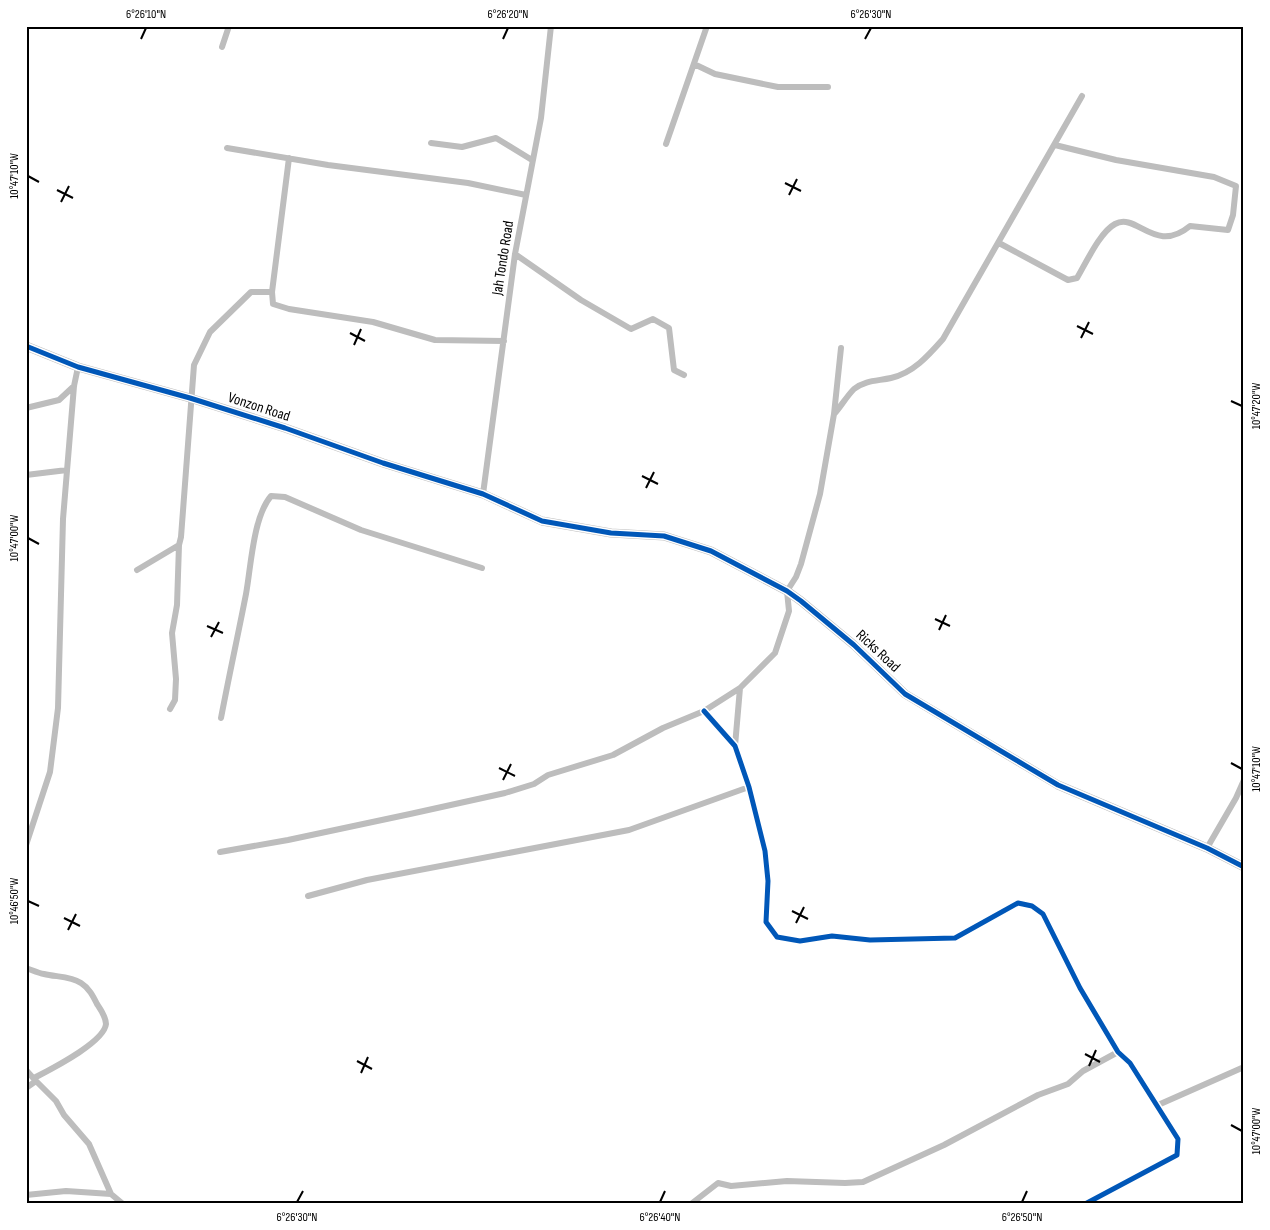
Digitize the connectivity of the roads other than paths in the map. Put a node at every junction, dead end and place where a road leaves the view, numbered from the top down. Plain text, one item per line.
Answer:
1 (229, 26) edge
2 (551, 26) edge
3 (707, 26) edge
4 (222, 47) dead end
5 (694, 64) junction
6 (828, 87) dead end
7 (1082, 96) dead end
8 (431, 143) dead end
9 (666, 144) dead end
10 (1054, 145) junction
11 (227, 148) dead end
12 (290, 158) junction
13 (532, 160) junction
14 (526, 195) junction
15 (999, 242) junction
16 (515, 254) junction
17 (272, 292) junction
18 (504, 341) junction
19 (26, 346) edge
20 (841, 348) dead end
21 (78, 367) junction
22 (684, 375) dead end
23 (74, 386) junction
24 (190, 398) junction
25 (26, 408) edge
26 (834, 414) junction
27 (67, 470) junction
28 (26, 475) edge
29 (483, 494) junction
30 (179, 545) junction
31 (482, 568) dead end
32 (137, 570) dead end
33 (787, 591) junction
34 (740, 688) junction
35 (170, 709) dead end
36 (704, 711) junction
37 (221, 718) dead end
38 (735, 746) junction
39 (1244, 780) edge
40 (749, 787) junction
41 (26, 846) edge
42 (1207, 848) junction
43 (220, 852) dead end
44 (1244, 867) edge
45 (308, 896) dead end
46 (26, 968) edge
47 (1118, 1052) junction
48 (1244, 1067) edge
49 (26, 1070) edge
50 (35, 1080) junction
51 (26, 1088) edge
52 (1158, 1105) junction
53 (111, 1194) junction
54 (26, 1195) edge
55 (123, 1204) edge
56 (692, 1204) edge
57 (1085, 1204) edge

1 - 4 street
2 - 13 street, Jah Tondo Road
3 - 5 street
5 - 6 street
5 - 9 street
7 - 10 street
8 - 13 street
10 - 15 street
10 - 15 street
11 - 12 street
12 - 14 street
12 - 17 street
13 - 14 street, Jah Tondo Road
14 - 16 street, Jah Tondo Road
15 - 26 street
16 - 18 street, Jah Tondo Road
16 - 22 street
17 - 18 street
17 - 24 street
18 - 29 street, Jah Tondo Road
19 - 21 street, Vonzon Road
20 - 26 street
21 - 23 street
21 - 24 street, Vonzon Road
23 - 25 street
23 - 27 street
24 - 29 street, Vonzon Road
24 - 30 street
26 - 33 street
27 - 28 street
27 - 41 street
29 - 33 street, Ricks Road
30 - 32 street
30 - 35 street
31 - 37 street
33 - 34 street
33 - 42 street, Ricks Road
34 - 36 street
34 - 38 street
36 - 38 street
36 - 43 street
38 - 40 street
39 - 42 street
40 - 45 street
40 - 47 street
42 - 44 street, Ricks Road
46 - 50 street
47 - 52 street
47 - 56 street
48 - 52 street
49 - 50 street
50 - 51 street
50 - 53 street
52 - 57 street
53 - 54 street
53 - 55 street

